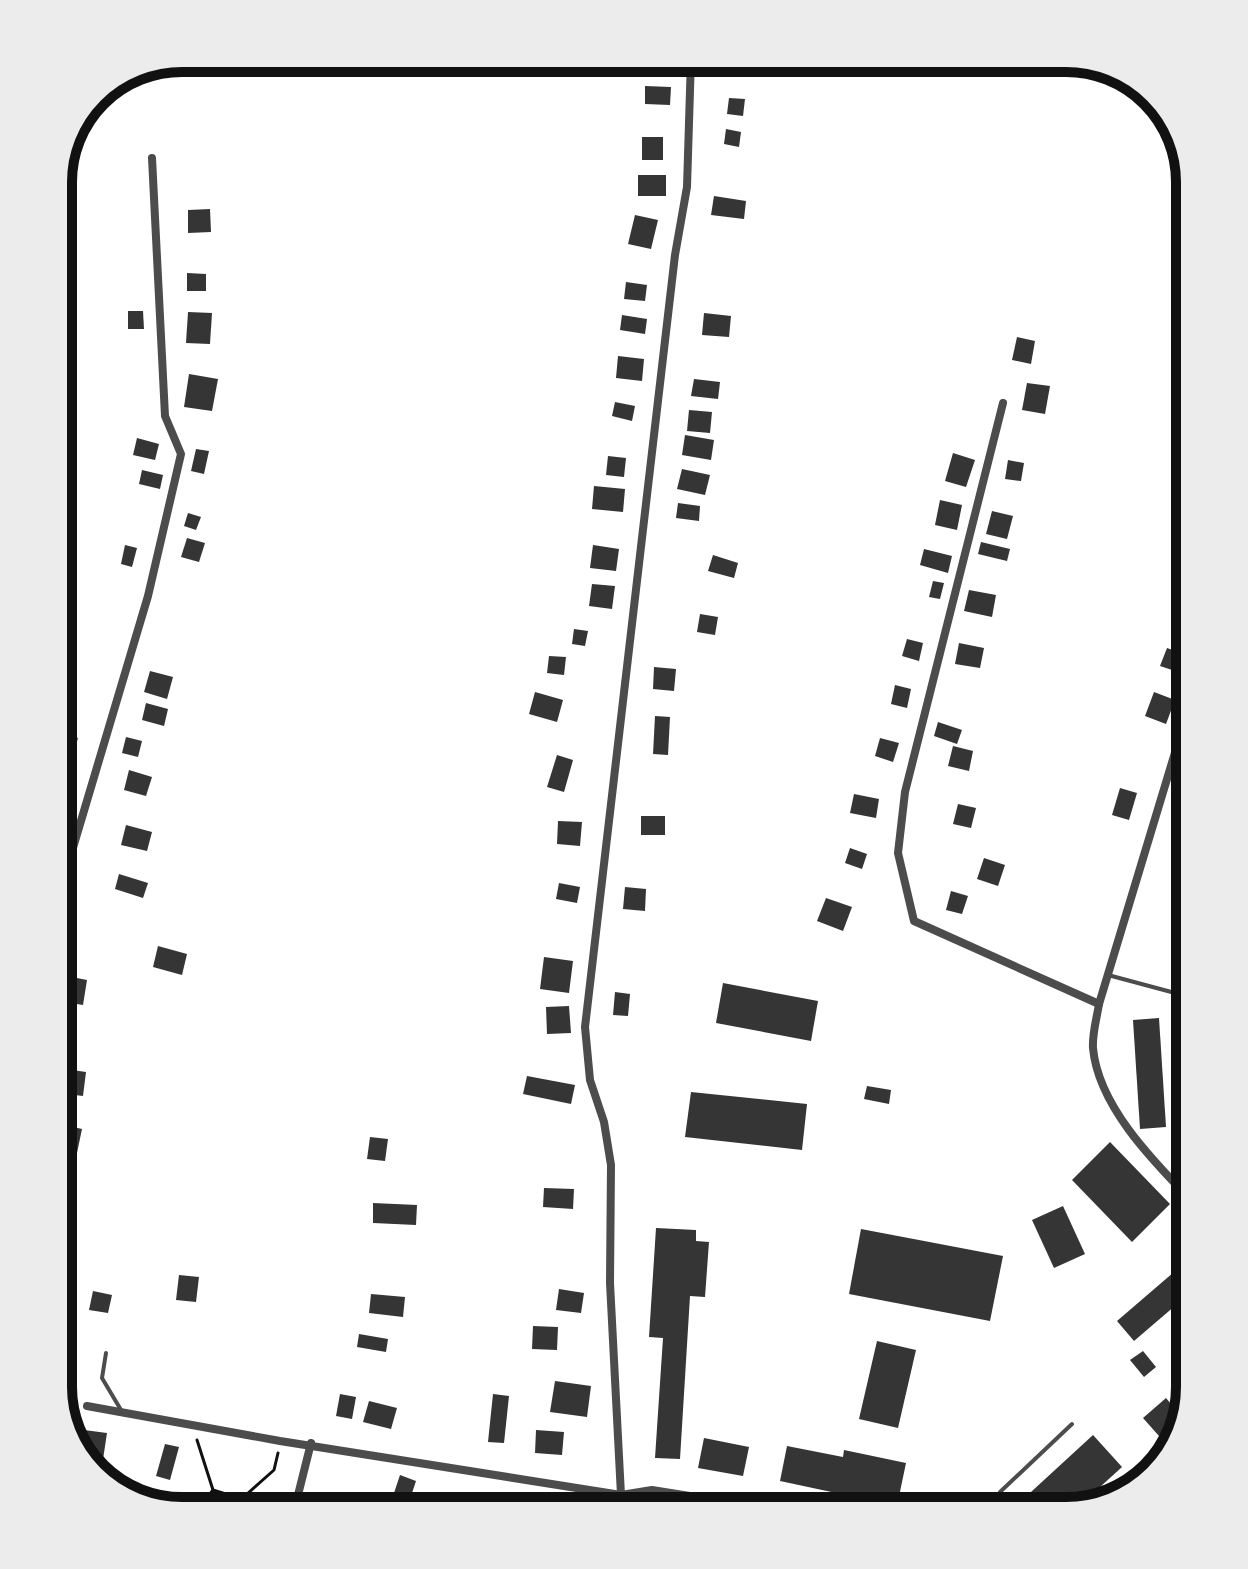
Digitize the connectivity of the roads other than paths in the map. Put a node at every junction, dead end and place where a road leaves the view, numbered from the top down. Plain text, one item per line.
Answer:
1 (691, 72) edge
2 (152, 158) dead end
3 (1003, 403) dead end
4 (1176, 749) edge
5 (72, 851) edge
6 (1108, 975) junction
7 (1176, 993) edge
8 (1099, 1004) junction
9 (1176, 1185) edge
10 (106, 1353) dead end
11 (87, 1406) dead end
12 (122, 1412) junction
13 (1072, 1424) dead end
14 (311, 1443) junction
15 (621, 1495) junction
16 (298, 1497) edge
17 (624, 1497) edge
18 (696, 1497) edge
19 (1001, 1497) edge

1 - 15 street
2 - 5 street
3 - 8 street
4 - 6 street
6 - 7 lane
6 - 8 street
8 - 9 street
10 - 12 lane
11 - 12 street
12 - 14 street
13 - 19 lane
14 - 15 street
14 - 16 street
15 - 17 street
15 - 18 street

